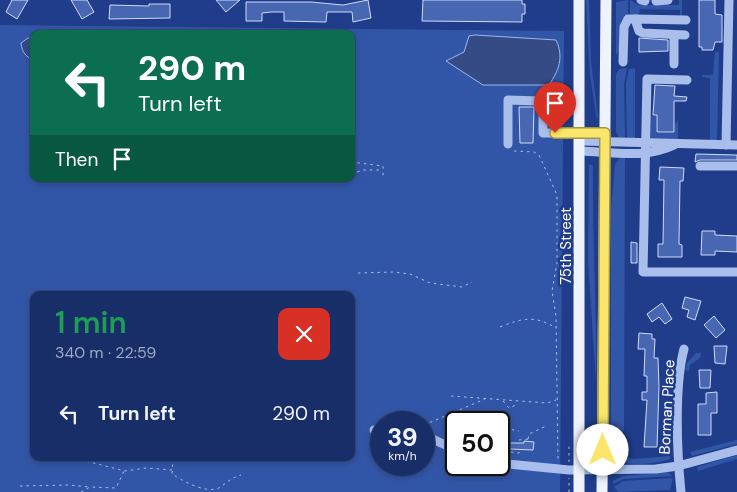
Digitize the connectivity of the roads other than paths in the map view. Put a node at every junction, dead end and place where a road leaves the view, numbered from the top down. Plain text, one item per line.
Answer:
1 (579, 0) edge
2 (606, 0) edge
3 (668, 0) edge
4 (730, 0) edge
5 (656, 1) edge
6 (635, 19) junction
7 (686, 20) dead end
8 (674, 35) junction
9 (685, 35) dead end
10 (733, 43) edge
11 (623, 62) dead end
12 (674, 64) dead end
13 (687, 80) dead end
14 (581, 142) junction
15 (605, 142) junction
16 (508, 144) road end
17 (726, 145) junction
18 (737, 145) edge
19 (645, 148) junction
20 (700, 166) dead end
21 (737, 166) edge
22 (737, 272) edge
23 (684, 349) dead end
24 (737, 450) edge
25 (510, 464) edge
26 (678, 466) junction
27 (579, 469) junction
28 (603, 470) junction
29 (579, 492) edge
30 (602, 492) edge
31 (681, 492) edge

1 - 14 main road, 75th Street
2 - 15 main road
3 - 5 street
4 - 10 street
6 - 7 street
6 - 8 street
6 - 11 street
8 - 9 street
8 - 12 street
10 - 17 street
13 - 19 street
14 - 15 street
14 - 16 street
14 - 27 main road, 75th Street
15 - 19 street
15 - 28 main road
17 - 18 street
17 - 19 street
19 - 22 street
20 - 21 street
23 - 26 street, Borman Place
24 - 26 street
25 - 27 street
26 - 28 street
26 - 31 street, Borman Place
27 - 28 street
27 - 29 main road, 75th Street
28 - 30 main road

